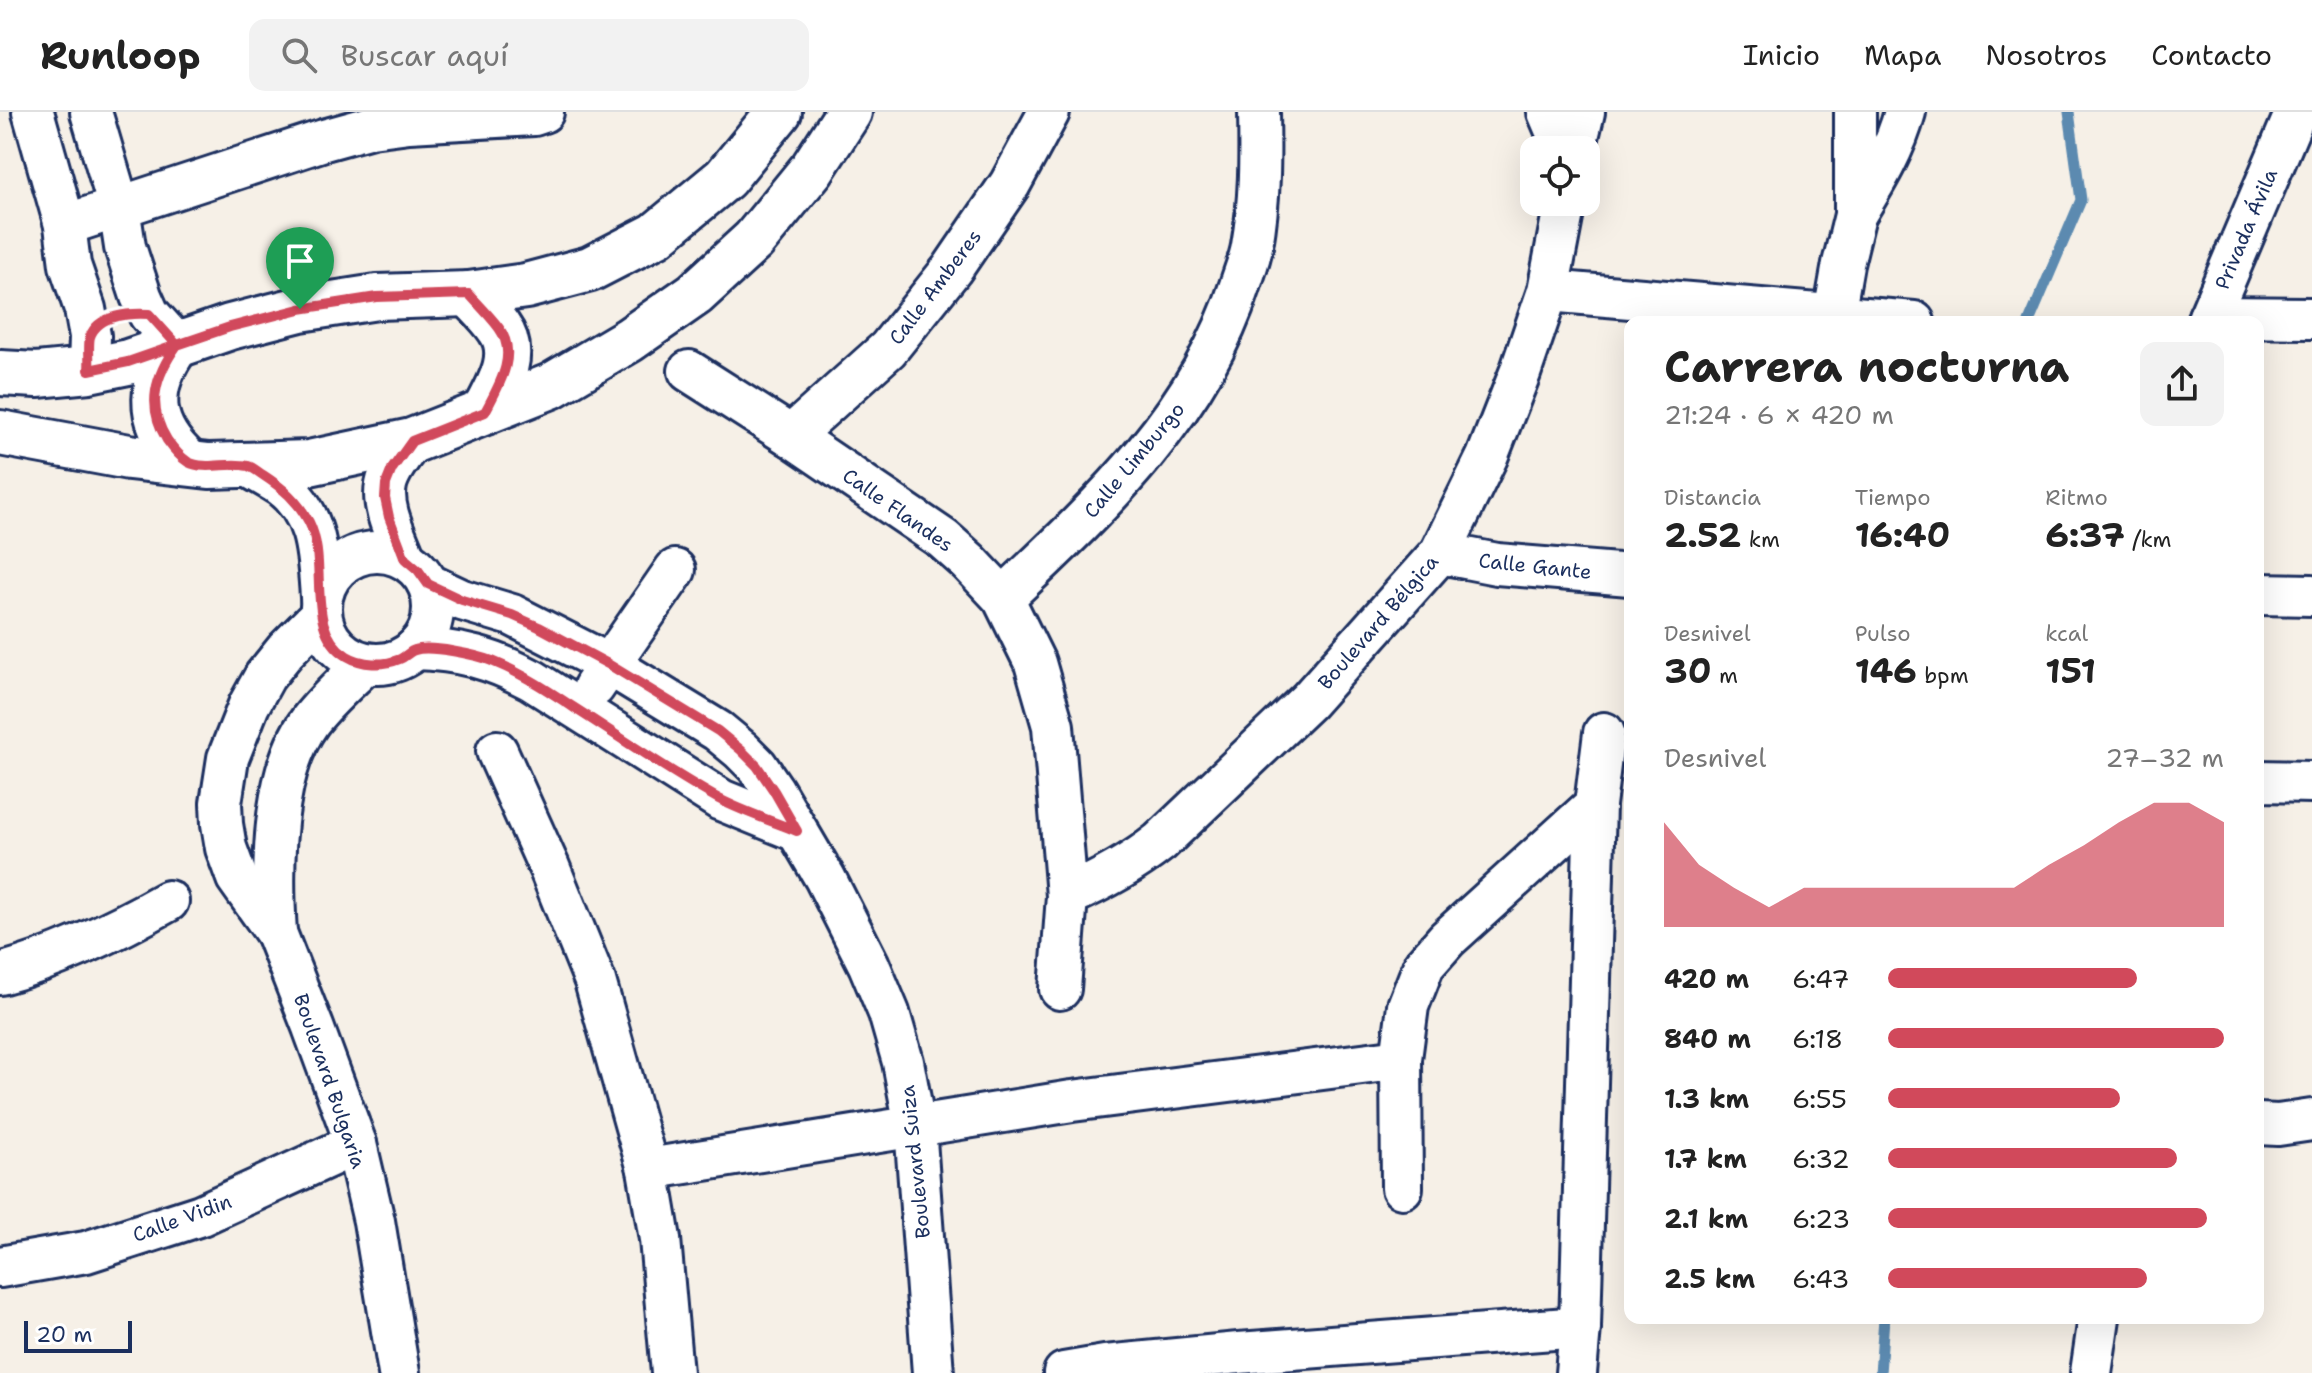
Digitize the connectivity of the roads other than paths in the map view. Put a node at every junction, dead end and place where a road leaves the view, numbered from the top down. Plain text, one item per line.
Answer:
1 (33, 112) edge
2 (91, 112) edge
3 (543, 112) edge
4 (779, 112) edge
5 (849, 112) edge
6 (1049, 112) edge
7 (1259, 112) edge
8 (1548, 112) edge
9 (1584, 112) edge
10 (1855, 112) edge
11 (1905, 112) edge
12 (2297, 131) edge
13 (1558, 136) edge
14 (1578, 136) edge
15 (119, 207) junction
16 (1855, 215) junction
17 (1562, 216) edge
18 (65, 225) junction
19 (1548, 291) junction
20 (469, 294) junction
21 (1834, 315) junction
22 (1845, 316) edge
23 (2210, 316) edge
24 (2312, 318) edge
25 (2264, 319) edge
26 (163, 330) junction
27 (90, 353) junction
28 (689, 371) dead end
29 (0, 373) edge
30 (485, 412) junction
31 (0, 433) edge
32 (791, 436) junction
33 (412, 441) junction
34 (188, 462) junction
35 (248, 466) junction
36 (1440, 553) junction
37 (675, 570) dead end
38 (416, 572) junction
39 (1624, 575) edge
40 (2264, 594) edge
41 (2312, 595) edge
42 (1003, 598) junction
43 (321, 606) junction
44 (415, 649) junction
45 (366, 663) junction
46 (608, 664) junction
47 (579, 711) junction
48 (1604, 733) dead end
49 (497, 751) dead end
50 (2264, 781) edge
51 (2312, 782) edge
52 (1595, 805) junction
53 (797, 831) junction
54 (1067, 896) junction
55 (168, 901) dead end
56 (276, 933) junction
57 (0, 974) edge
58 (1060, 989) dead end
59 (1401, 1059) junction
60 (2312, 1120) edge
61 (2264, 1124) edge
62 (915, 1126) junction
63 (356, 1144) junction
64 (648, 1169) junction
65 (1402, 1188) dead end
66 (0, 1267) edge
67 (2098, 1324) edge
68 (1580, 1327) junction
69 (399, 1373) edge
70 (672, 1373) edge
71 (933, 1373) edge
72 (1064, 1373) edge
73 (1576, 1373) edge
74 (2091, 1373) edge

1 - 18 street
2 - 15 street
3 - 15 street
4 - 20 street
5 - 30 street
6 - 32 street, Calle Amberes
7 - 42 street, Calle Limburgo
8 - 13 street
9 - 14 street
10 - 16 street
11 - 16 street
12 - 23 street, Privada Ávila
15 - 18 street
15 - 26 street
16 - 21 street
17 - 19 street, Boulevard Bélgica
18 - 27 street
19 - 21 street
19 - 36 street, Boulevard Bélgica
20 - 26 street
20 - 30 street
21 - 22 street
24 - 25 street
26 - 27 street
26 - 34 street
27 - 29 street
28 - 32 street, Calle Flandes
30 - 33 street
31 - 34 street
32 - 42 street, Calle Flandes
33 - 35 street
33 - 38 street
34 - 35 street
35 - 43 street
36 - 39 street, Calle Gante
36 - 54 street, Boulevard Bélgica
37 - 46 street
38 - 43 street
38 - 44 street
38 - 46 street, Boulevard Suiza
40 - 41 street
42 - 54 street, Calle Flandes
43 - 45 street
43 - 56 street, Boulevard Bulgaria
44 - 45 street
44 - 47 street
45 - 56 street, Boulevard Bulgaria
46 - 47 street
46 - 53 street, Boulevard Suiza
47 - 53 street
48 - 52 street
49 - 64 street
50 - 51 street
52 - 59 street
52 - 68 street
53 - 62 street, Boulevard Suiza
54 - 58 street, Calle Flandes
55 - 57 street
56 - 63 street, Boulevard Bulgaria
59 - 62 street
59 - 65 street
60 - 61 street
62 - 64 street
62 - 71 street, Boulevard Suiza
63 - 66 street, Calle Vidin
63 - 69 street, Boulevard Bulgaria
64 - 70 street
67 - 74 street
68 - 72 street
68 - 73 street

